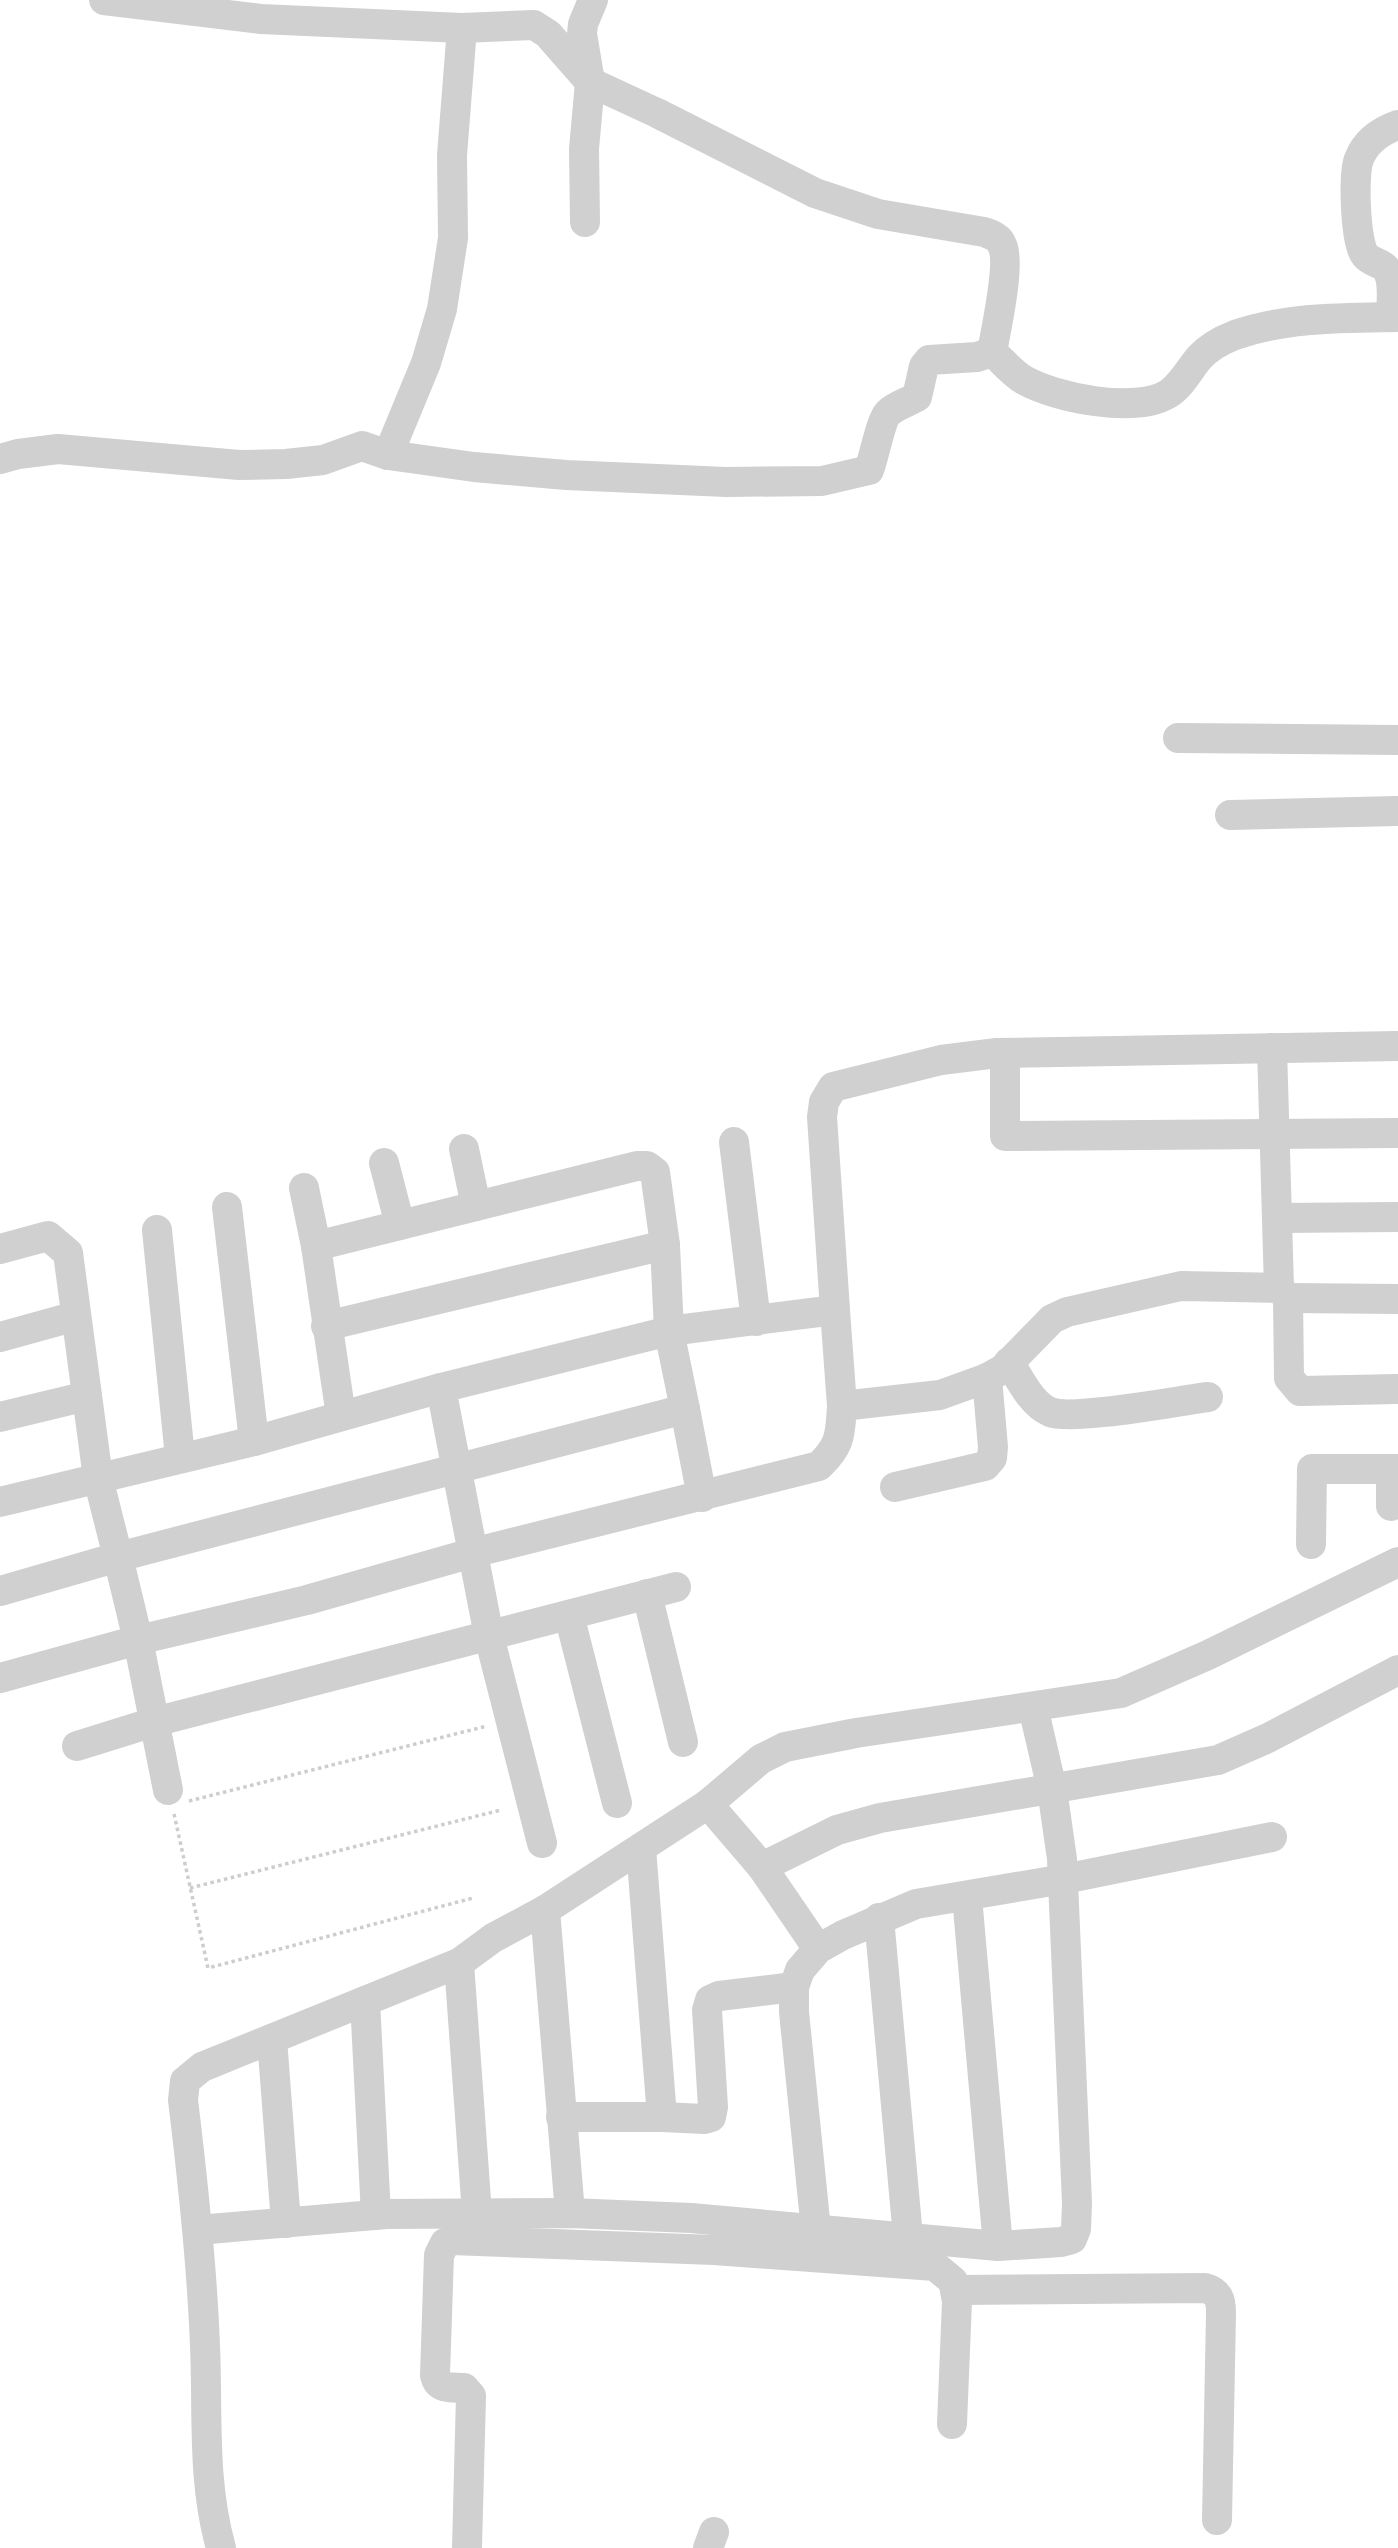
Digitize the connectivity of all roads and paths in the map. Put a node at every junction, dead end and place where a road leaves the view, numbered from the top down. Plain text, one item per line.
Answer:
1 (104, 0) edge
2 (593, 0) edge
3 (461, 28) junction
4 (590, 82) junction
5 (1398, 125) edge
6 (585, 222) dead end
7 (1394, 317) edge
8 (992, 352) junction
9 (388, 454) junction
10 (0, 459) edge
11 (1178, 738) dead end
12 (1398, 740) edge
13 (1398, 811) edge
14 (1230, 815) dead end
15 (1398, 1046) edge
16 (1272, 1048) junction
17 (1005, 1053) junction
18 (1398, 1133) edge
19 (1275, 1134) junction
20 (734, 1142) dead end
21 (464, 1149) dead end
22 (384, 1163) dead end
23 (304, 1188) dead end
24 (476, 1206) junction
25 (227, 1207) dead end
26 (1398, 1217) edge
27 (1278, 1218) junction
28 (400, 1225) junction
29 (157, 1230) dead end
30 (665, 1245) junction
31 (316, 1246) junction
32 (0, 1249) edge
33 (1284, 1293) junction
34 (1398, 1298) edge
35 (835, 1310) junction
36 (76, 1316) junction
37 (756, 1321) junction
38 (326, 1326) junction
39 (669, 1331) junction
40 (0, 1337) edge
41 (998, 1370) junction
42 (441, 1388) junction
43 (1398, 1389) edge
44 (87, 1396) junction
45 (1208, 1397) dead end
46 (842, 1406) junction
47 (685, 1409) junction
48 (341, 1416) junction
49 (0, 1417) edge
50 (254, 1441) junction
51 (180, 1457) junction
52 (457, 1468) junction
53 (1395, 1469) edge
54 (98, 1478) junction
55 (895, 1487) dead end
56 (702, 1497) junction
57 (0, 1502) edge
58 (1391, 1506) dead end
59 (1311, 1544) dead end
60 (472, 1553) junction
61 (118, 1557) junction
62 (1398, 1562) edge
63 (676, 1587) dead end
64 (0, 1591) edge
65 (647, 1594) junction
66 (569, 1615) junction
67 (489, 1636) junction
68 (138, 1640) junction
69 (1398, 1670) edge
70 (0, 1678) edge
71 (1033, 1707) junction
72 (154, 1722) junction
73 (499, 1723) dead end
74 (683, 1742) dead end
75 (77, 1746) dead end
76 (1052, 1789) junction
77 (170, 1798) junction
78 (617, 1803) dead end
79 (708, 1804) junction
80 (501, 1810) dead end
81 (1272, 1837) dead end
82 (542, 1843) dead end
83 (641, 1848) junction
84 (762, 1867) junction
85 (1064, 1879) junction
86 (190, 1888) junction
87 (967, 1897) junction
88 (473, 1898) dead end
89 (545, 1910) junction
90 (879, 1918) junction
91 (818, 1949) junction
92 (459, 1964) junction
93 (794, 1987) junction
94 (365, 2001) junction
95 (272, 2039) junction
96 (662, 2116) junction
97 (561, 2117) junction
98 (570, 2213) junction
99 (477, 2214) junction
100 (376, 2215) junction
101 (286, 2223) junction
102 (198, 2230) junction
103 (816, 2230) junction
104 (908, 2237) junction
105 (999, 2246) junction
106 (956, 2290) junction
107 (952, 2424) dead end
108 (1217, 2520) dead end
109 (221, 2548) edge
110 (467, 2548) edge

1 - 3 street
2 - 4 street
3 - 4 street
3 - 9 street
4 - 6 street
4 - 8 street
5 - 7 street
7 - 8 street
8 - 9 street
9 - 10 street
11 - 12 street
13 - 14 street
15 - 16 street
16 - 17 street
16 - 19 street
17 - 19 street
17 - 35 street
18 - 19 street
19 - 27 street
20 - 37 street
21 - 24 street
22 - 28 street
23 - 31 street
24 - 28 street
24 - 30 street
25 - 50 street
26 - 27 street
27 - 33 street
28 - 31 street
29 - 51 street
30 - 38 street
30 - 39 street
31 - 38 street
32 - 36 street
33 - 34 street
33 - 41 street
33 - 43 street
35 - 37 street
35 - 46 street
36 - 40 street
36 - 44 street
37 - 39 street
38 - 48 street
39 - 42 street
39 - 47 street
41 - 45 street
41 - 46 street
41 - 55 street
42 - 48 street
42 - 52 street
44 - 49 street
44 - 54 street
46 - 56 street
47 - 52 street
47 - 56 street
48 - 50 street
50 - 51 street
51 - 54 street
52 - 60 street
52 - 61 street
53 - 58 street
53 - 59 street
54 - 57 street
54 - 61 street
56 - 60 street
60 - 67 street
60 - 68 street
61 - 64 street
61 - 68 street
62 - 71 street
63 - 65 street
65 - 66 street
65 - 74 street
66 - 67 street
66 - 78 street
67 - 72 street
67 - 82 street
68 - 70 street
68 - 72 street
69 - 76 street
71 - 76 street
71 - 79 street
72 - 75 street
72 - 77 street
73 - 77 path
76 - 84 street
76 - 85 street
77 - 86 path
79 - 83 street
79 - 84 street
80 - 86 path
81 - 85 street
83 - 89 street
83 - 96 street
84 - 91 street
85 - 87 street
85 - 105 street
86 - 88 path
87 - 90 street
87 - 105 street
89 - 92 street
89 - 97 street
90 - 91 street
90 - 104 street
91 - 93 street
92 - 94 street
92 - 99 street
93 - 96 street
93 - 103 street
94 - 95 street
94 - 100 street
95 - 101 street
95 - 102 street
96 - 97 street
97 - 98 street
98 - 99 street
98 - 103 street
99 - 100 street
100 - 101 street
101 - 102 street
102 - 109 street
103 - 104 street
104 - 105 street
106 - 107 street
106 - 108 street
106 - 110 street

